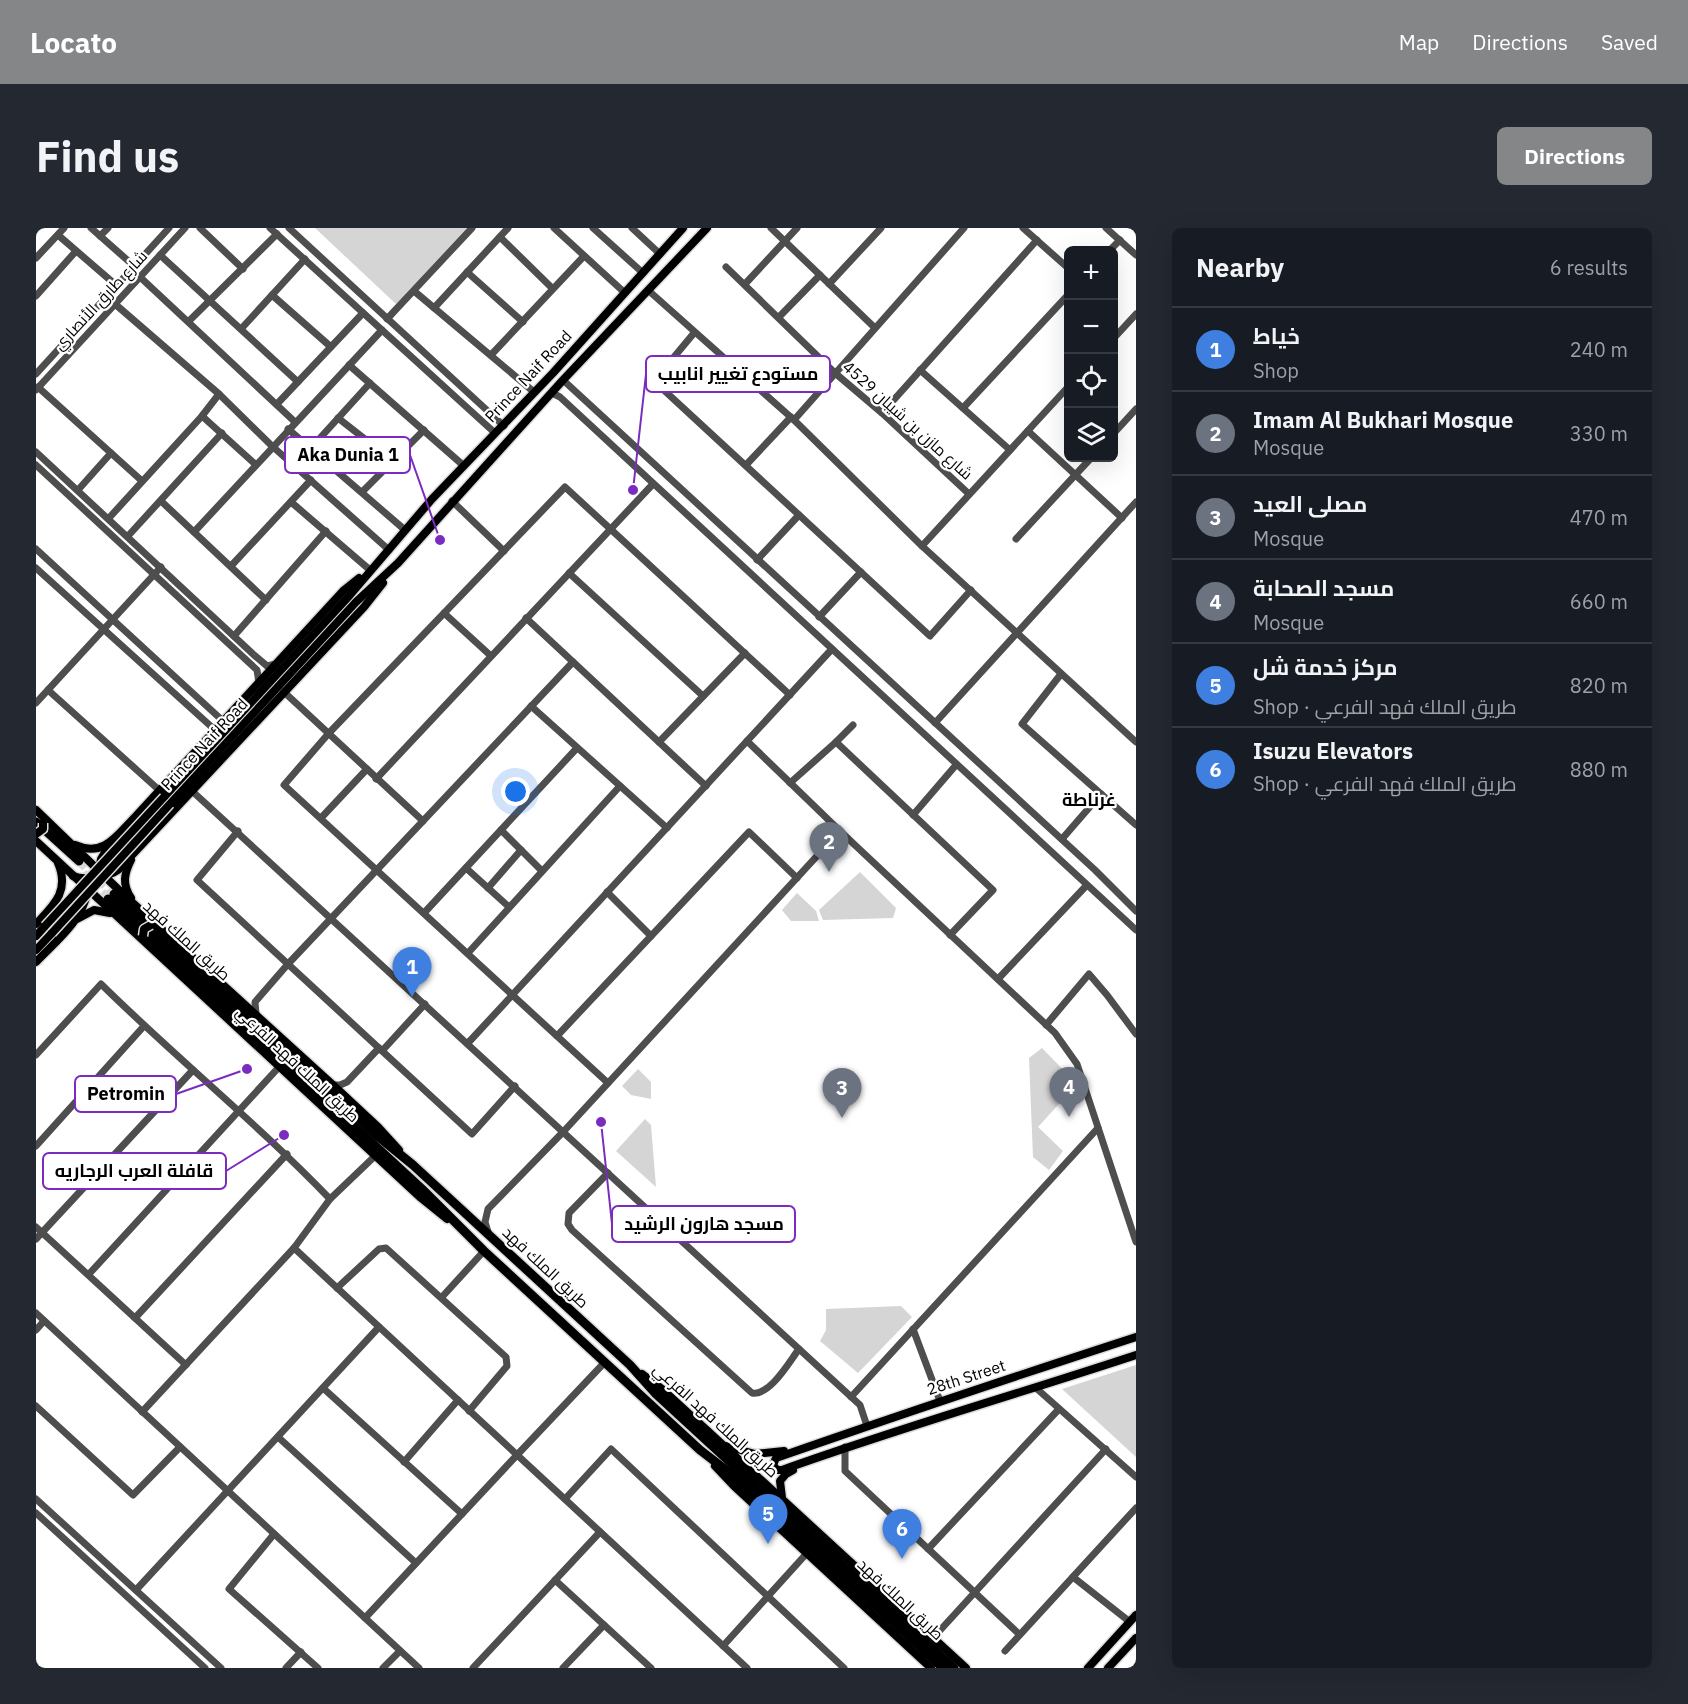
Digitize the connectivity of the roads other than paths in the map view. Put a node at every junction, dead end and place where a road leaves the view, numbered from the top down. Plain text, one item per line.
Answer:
1 (64, 228) edge
2 (91, 228) edge
3 (108, 228) edge
4 (169, 228) edge
5 (185, 228) edge
6 (200, 228) edge
7 (270, 228) edge
8 (289, 228) edge
9 (472, 228) edge
10 (508, 228) edge
11 (554, 228) edge
12 (593, 228) edge
13 (632, 228) edge
14 (683, 228) edge
15 (707, 228) edge
16 (771, 228) edge
17 (797, 228) edge
18 (881, 228) edge
19 (964, 228) edge
20 (1023, 228) edge
21 (1106, 228) edge
22 (277, 234) junction
23 (58, 235) junction
24 (100, 236) junction
25 (500, 237) junction
26 (1037, 240) junction
27 (1120, 240) junction
28 (785, 241) junction
29 (1114, 246) edge
30 (76, 251) junction
31 (660, 254) junction
32 (160, 255) junction
33 (584, 255) junction
34 (1136, 255) edge
35 (36, 257) edge
36 (305, 259) junction
37 (1064, 264) edge
38 (134, 266) junction
39 (726, 267) dead end
40 (243, 268) junction
41 (467, 272) junction
42 (643, 273) junction
43 (820, 275) junction
44 (140, 277) junction
45 (745, 284) junction
46 (830, 284) junction
47 (117, 286) junction
48 (552, 288) junction
49 (355, 289) junction
50 (414, 291) junction
51 (649, 291) junction
52 (625, 293) junction
53 (272, 295) junction
54 (36, 296) edge
55 (348, 298) junction
56 (1064, 299) edge
57 (209, 300) junction
58 (115, 304) junction
59 (434, 308) junction
60 (363, 313) junction
61 (1136, 314) edge
62 (779, 317) junction
63 (387, 319) junction
64 (189, 321) junction
65 (523, 322) junction
66 (874, 327) junction
67 (240, 329) junction
68 (382, 330) junction
69 (694, 333) junction
70 (1118, 333) edge
71 (331, 347) junction
72 (491, 356) junction
73 (349, 365) junction
74 (920, 370) junction
75 (835, 373) junction
76 (36, 374) edge
77 (563, 380) junction
78 (298, 382) junction
79 (370, 383) junction
80 (37, 388) edge
81 (1064, 391) edge
82 (534, 392) junction
83 (552, 393) junction
84 (219, 394) junction
85 (472, 397) junction
86 (582, 398) junction
87 (277, 404) junction
88 (465, 406) junction
89 (572, 408) junction
90 (963, 408) junction
91 (1136, 409) edge
92 (882, 413) junction
93 (202, 416) junction
94 (338, 418) junction
95 (792, 419) junction
96 (295, 422) junction
97 (504, 426) junction
98 (1118, 428) edge
99 (288, 429) junction
100 (424, 430) junction
101 (1028, 431) junction
102 (495, 433) junction
103 (222, 434) junction
104 (273, 446) junction
105 (311, 448) junction
106 (1010, 450) junction
107 (36, 452) edge
108 (111, 453) junction
109 (393, 461) junction
110 (1087, 462) edge
111 (255, 464) junction
112 (36, 465) edge
113 (746, 465) junction
114 (464, 466) junction
115 (1076, 474) junction
116 (311, 480) junction
117 (142, 481) junction
118 (652, 484) junction
119 (78, 490) junction
120 (362, 492) junction
121 (969, 494) junction
122 (161, 501) junction
123 (452, 501) junction
124 (291, 502) junction
125 (1136, 502) edge
126 (799, 515) junction
127 (109, 518) junction
128 (1122, 518) junction
129 (611, 528) junction
130 (405, 530) junction
131 (326, 531) junction
132 (194, 532) junction
133 (128, 536) junction
134 (1016, 539) dead end
135 (922, 546) junction
136 (36, 549) edge
137 (389, 550) junction
138 (504, 551) junction
139 (757, 560) junction
140 (399, 563) junction
141 (231, 566) junction
142 (161, 567) junction
143 (36, 568) edge
144 (370, 570) junction
145 (861, 572) junction
146 (569, 573) junction
147 (153, 576) junction
148 (971, 590) junction
149 (266, 600) junction
150 (444, 613) junction
151 (819, 617) junction
152 (526, 618) junction
153 (112, 619) junction
154 (103, 629) junction
155 (1017, 633) junction
156 (234, 636) junction
157 (832, 649) junction
158 (745, 653) junction
159 (491, 656) junction
160 (573, 662) junction
161 (276, 664) junction
162 (1061, 674) junction
163 (259, 683) junction
164 (36, 690) edge
165 (284, 692) junction
166 (46, 693) junction
167 (790, 694) junction
168 (703, 696) junction
169 (201, 701) junction
170 (36, 703) edge
171 (531, 706) junction
172 (193, 711) junction
173 (223, 722) junction
174 (935, 723) junction
175 (853, 725) dead end
176 (215, 730) junction
177 (329, 733) junction
178 (747, 741) junction
179 (659, 742) junction
180 (836, 742) junction
181 (1136, 742) edge
182 (577, 748) junction
183 (956, 765) junction
184 (367, 769) junction
185 (376, 778) junction
186 (790, 783) junction
187 (620, 786) junction
188 (706, 786) junction
189 (192, 791) junction
190 (1101, 794) junction
191 (164, 797) junction
192 (141, 810) junction
193 (913, 814) junction
194 (321, 818) junction
195 (423, 821) junction
196 (38, 822) edge
197 (159, 825) junction
198 (1136, 825) edge
199 (667, 828) junction
200 (501, 830) junction
201 (238, 831) junction
202 (840, 831) junction
203 (118, 834) junction
204 (1062, 839) junction
205 (36, 842) edge
206 (72, 844) junction
207 (521, 850) junction
208 (134, 854) junction
209 (54, 858) junction
210 (80, 861) junction
211 (466, 868) junction
212 (377, 869) junction
213 (542, 871) junction
214 (797, 878) junction
215 (93, 880) junction
216 (1086, 886) junction
217 (488, 888) junction
218 (607, 892) junction
219 (109, 895) junction
220 (133, 902) junction
221 (509, 907) junction
222 (50, 909) junction
223 (1136, 912) edge
224 (424, 913) junction
225 (113, 914) junction
226 (331, 918) junction
227 (72, 923) junction
228 (156, 926) junction
229 (44, 928) edge
230 (1136, 930) edge
231 (65, 931) junction
232 (950, 935) junction
233 (36, 936) edge
234 (651, 936) junction
235 (145, 940) junction
236 (36, 950) edge
237 (468, 953) junction
238 (36, 962) edge
239 (288, 964) junction
240 (998, 979) junction
241 (513, 995) junction
242 (425, 1004) junction
243 (256, 1014) junction
244 (1046, 1025) junction
245 (144, 1026) junction
246 (1136, 1034) edge
247 (557, 1036) junction
248 (468, 1043) junction
249 (381, 1050) junction
250 (36, 1055) edge
251 (279, 1068) junction
252 (193, 1070) junction
253 (608, 1083) junction
254 (333, 1084) junction
255 (515, 1086) junction
256 (239, 1112) junction
257 (1098, 1128) junction
258 (564, 1131) junction
259 (36, 1146) edge
260 (287, 1154) junction
261 (375, 1156) junction
262 (413, 1165) junction
263 (608, 1173) junction
264 (330, 1199) junction
265 (39, 1230) edge
266 (464, 1232) junction
267 (490, 1236) junction
268 (36, 1239) edge
269 (1136, 1242) edge
270 (294, 1248) junction
271 (484, 1251) junction
272 (89, 1274) junction
273 (337, 1288) junction
274 (442, 1297) junction
275 (36, 1313) edge
276 (135, 1318) junction
277 (44, 1321) junction
278 (379, 1327) junction
279 (913, 1329) junction
280 (36, 1330) edge
281 (1136, 1337) edge
282 (799, 1349) junction
283 (1136, 1355) edge
284 (605, 1362) junction
285 (186, 1365) junction
286 (630, 1365) junction
287 (323, 1388) junction
288 (1036, 1388) junction
289 (851, 1397) junction
290 (458, 1401) junction
291 (940, 1401) junction
292 (36, 1406) edge
293 (1059, 1409) junction
294 (469, 1411) junction
295 (142, 1412) junction
296 (867, 1426) junction
297 (278, 1437) junction
298 (721, 1443) junction
299 (180, 1447) junction
300 (845, 1447) junction
301 (805, 1448) junction
302 (1106, 1449) junction
303 (700, 1450) junction
304 (517, 1455) junction
305 (809, 1460) junction
306 (404, 1462) junction
307 (1136, 1477) edge
308 (228, 1492) junction
309 (36, 1499) edge
310 (565, 1499) junction
311 (785, 1502) junction
312 (1136, 1508) edge
313 (36, 1513) edge
314 (462, 1514) junction
315 (600, 1532) junction
316 (274, 1534) junction
317 (928, 1549) junction
318 (807, 1553) junction
319 (416, 1563) junction
320 (1072, 1576) junction
321 (555, 1580) junction
322 (136, 1590) junction
323 (975, 1593) junction
324 (768, 1597) junction
325 (365, 1618) junction
326 (1133, 1619) edge
327 (604, 1625) junction
328 (1019, 1634) junction
329 (933, 1638) junction
330 (1136, 1638) edge
331 (723, 1646) junction
332 (400, 1651) junction
333 (1005, 1651) dead end
334 (301, 1652) junction
335 (649, 1667) edge
336 (205, 1668) edge
337 (221, 1668) edge
338 (286, 1668) edge
339 (318, 1668) edge
340 (383, 1668) edge
341 (419, 1668) edge
342 (473, 1668) edge
343 (564, 1668) edge
344 (747, 1668) edge
345 (844, 1668) edge
346 (931, 1668) edge
347 (943, 1668) edge
348 (954, 1668) edge
349 (966, 1668) edge
350 (1088, 1668) edge
351 (1108, 1668) edge

1 - 23 street
2 - 24 street
3 - 24 street
4 - 38 street
5 - 32 street, شارع طارق الأنصاري
6 - 40 street
7 - 22 street
8 - 49 street
9 - 50 street
10 - 25 street
11 - 33 street
12 - 42 street
13 - 31 street
14 - 31 main road, Prince Naif Road
15 - 51 main road, Prince Naif Road
16 - 28 street
17 - 28 street
18 - 46 street
19 - 66 street
20 - 26 street
21 - 27 street
22 - 36 street
22 - 40 street
23 - 30 street
23 - 35 street
24 - 38 street
25 - 41 street
25 - 48 street
26 - 37 street
26 - 74 street
27 - 29 street
27 - 34 street
28 - 43 street
28 - 45 street
30 - 47 street
30 - 54 street
31 - 42 main road, Prince Naif Road
32 - 44 street, شارع طارق الأنصاري
32 - 57 street
33 - 48 street
33 - 52 street
36 - 53 street
36 - 55 street
38 - 47 street
39 - 45 street, شارع مازن بن شيبان 4529
40 - 57 street
41 - 59 street
41 - 65 street
42 - 52 main road, Prince Naif Road
43 - 46 street
43 - 62 street
44 - 58 street, شارع طارق الأنصاري
44 - 64 street
45 - 62 street, شارع مازن بن شيبان 4529
46 - 66 street
47 - 76 street
48 - 65 street
49 - 55 street
49 - 63 street
50 - 59 street
50 - 63 street
51 - 69 street
51 - 77 main road, Prince Naif Road
52 - 82 main road, Prince Naif Road
53 - 67 street
53 - 71 street
55 - 60 street
56 - 90 street
57 - 64 street
57 - 67 street
58 - 80 street, شارع طارق الأنصاري
58 - 84 street
59 - 72 street
60 - 68 street
60 - 71 street
61 - 70 street
62 - 75 street, شارع مازن بن شيبان 4529
63 - 85 street
64 - 87 street
65 - 72 street
66 - 75 street
67 - 78 street
68 - 73 street
68 - 88 street
69 - 95 street
69 - 113 street
71 - 78 street
72 - 82 street
73 - 79 street
73 - 96 street
74 - 90 street
74 - 92 street
75 - 92 street, شارع مازن بن شيبان 4529
75 - 95 street
77 - 83 main road, Prince Naif Road
77 - 86 street
78 - 87 street
79 - 94 street
79 - 100 street
80 - 108 street
81 - 101 street
82 - 97 main road, Prince Naif Road
83 - 89 street
83 - 123 main road, Prince Naif Road
84 - 93 street
84 - 104 street
85 - 88 street
85 - 97 street
86 - 89 street
86 - 139 street
87 - 96 street
88 - 102 street
89 - 118 street
90 - 106 street
91 - 98 street
92 - 121 street, شارع مازن بن شيبان 4529
93 - 103 street
93 - 117 street
94 - 105 street
94 - 109 street
95 - 113 street
95 - 135 street
96 - 99 street
97 - 102 main road, Prince Naif Road
99 - 104 street
99 - 105 street
100 - 109 street
100 - 114 street
101 - 106 street
101 - 115 street
102 - 114 main road, Prince Naif Road
103 - 111 street
103 - 122 street
104 - 111 street
104 - 116 street
105 - 120 street
106 - 121 street
107 - 119 street
108 - 117 street
108 - 119 street
109 - 120 street
110 - 115 street
111 - 132 street
112 - 147 street
113 - 126 street
114 - 130 main road, Prince Naif Road
115 - 128 street
115 - 134 street
116 - 124 street
116 - 137 street
117 - 127 street
118 - 129 street
118 - 157 street
119 - 127 street
120 - 130 street
121 - 135 street
122 - 132 street
122 - 133 street
123 - 138 street
123 - 140 main road, Prince Naif Road
124 - 131 street
124 - 141 street
125 - 128 street
126 - 139 street
126 - 145 street
127 - 133 street
128 - 155 street
129 - 138 street
129 - 146 street
129 - 158 street
130 - 137 main road, Prince Naif Road
131 - 144 street
131 - 149 street
132 - 141 street
133 - 142 street
135 - 148 street
136 - 153 street
137 - 144 main road, Prince Naif Road
138 - 150 street
139 - 151 street
140 - 165 main road, Prince Naif Road
140 - 191 main road, Prince Naif Road
141 - 149 street
142 - 147 street
142 - 156 street
143 - 154 street
144 - 161 main road, Prince Naif Road
144 - 191 main road, Prince Naif Road
145 - 148 street
145 - 151 street
146 - 152 street
146 - 168 street
147 - 153 street
147 - 163 street
148 - 155 street
149 - 156 street
150 - 159 street
150 - 177 street
151 - 174 street
152 - 159 street
152 - 160 street
153 - 154 street
153 - 169 street
154 - 166 street
154 - 172 street
155 - 162 street
155 - 174 street
156 - 161 street
157 - 167 street
157 - 183 street
158 - 167 street
158 - 168 street
159 - 185 street
160 - 171 street
160 - 179 street
161 - 163 main road, Prince Naif Road
162 - 181 street
162 - 190 street
163 - 173 main road, Prince Naif Road
164 - 166 street
165 - 177 street
165 - 189 main road, Prince Naif Road
166 - 170 street
166 - 191 street
167 - 178 street
168 - 179 street
169 - 172 street
169 - 173 street
171 - 182 street
171 - 195 street
172 - 176 street
173 - 176 main road, Prince Naif Road
174 - 204 street
175 - 180 street
176 - 191 main road, Prince Naif Road
177 - 184 street
177 - 194 street
178 - 186 street
178 - 188 street
179 - 188 street
180 - 186 street
180 - 193 street
182 - 187 street
182 - 200 street
183 - 193 street
183 - 216 street
184 - 185 street
184 - 194 street
185 - 195 street
186 - 202 street
187 - 199 street
187 - 213 street
188 - 199 street
189 - 197 main road, Prince Naif Road
189 - 201 street
190 - 198 street
190 - 204 street
191 - 192 main road, Prince Naif Road
191 - 229 main road, Prince Naif Road, bridge
192 - 197 main road
192 - 203 main road, Prince Naif Road
193 - 232 street
194 - 212 street
195 - 212 street
196 - 206 main road
196 - 210 highway
197 - 208 main road, Prince Naif Road
199 - 218 street
200 - 207 street
200 - 211 street
201 - 226 street
201 - 239 street
202 - 214 street
202 - 232 street
203 - 206 main road
203 - 215 main road
204 - 223 street
205 - 209 main road
206 - 210 main road
207 - 213 street
207 - 217 street
208 - 215 main road
208 - 220 main road
209 - 215 main road
209 - 222 main road
210 - 215 main road
211 - 217 street
211 - 224 street
212 - 224 street
212 - 226 street
213 - 221 street
214 - 234 street
214 - 253 street
215 - 219 main road, طريق الملك فهد الفرعي
215 - 219 main road
215 - 222 main road
215 - 227 main road
216 - 230 street
216 - 240 street
217 - 221 street
218 - 234 street
218 - 241 street
219 - 220 main road, طريق الملك فهد الفرعي
219 - 225 main road, طريق الملك فهد الفرعي
219 - 262 highway, طريق الملك فهد
219 - 266 highway, طريق الملك فهد
220 - 228 main road, طريق الملك فهد الفرعي
221 - 237 street
222 - 229 main road
222 - 231 main road
224 - 237 street
225 - 227 main road
225 - 235 main road, طريق الملك فهد الفرعي
226 - 239 street
226 - 242 street
227 - 231 main road
228 - 235 main road, bridge
228 - 243 main road, طريق الملك فهد الفرعي
229 - 233 main road, Prince Naif Road
229 - 236 main road, Prince Naif Road
231 - 238 main road
232 - 240 street
234 - 247 street
235 - 251 main road, طريق الملك فهد الفرعي
237 - 241 street
239 - 243 street
239 - 249 street
240 - 244 street
241 - 247 street
241 - 248 street
242 - 248 street
242 - 249 street
243 - 254 main road, طريق الملك فهد الفرعي
244 - 246 street
244 - 257 street
245 - 250 street
245 - 252 street
245 - 259 street
247 - 253 street
248 - 255 street
249 - 254 street
249 - 255 street
251 - 256 street
251 - 261 main road, طريق الملك فهد الفرعي
252 - 256 street
252 - 265 street
253 - 258 street
254 - 262 main road, طريق الملك فهد الفرعي
255 - 258 street
256 - 260 street
256 - 272 street
257 - 269 street
257 - 279 street
258 - 263 street
258 - 267 street
260 - 264 street
260 - 276 street
261 - 264 street
261 - 266 main road, طريق الملك فهد الفرعي
262 - 267 highway, طريق الملك فهد
263 - 282 street
263 - 282 street
264 - 270 street
265 - 268 street
265 - 272 street
266 - 271 highway, طريق الملك فهد
267 - 286 highway, طريق الملك فهد
270 - 273 street
270 - 285 street
271 - 274 street
271 - 284 highway, طريق الملك فهد
272 - 276 street
273 - 274 street
273 - 278 street
274 - 294 street
275 - 277 street
276 - 285 street
277 - 280 street
277 - 295 street
278 - 287 street
278 - 290 street
279 - 289 street
279 - 291 street
281 - 291 main road, 28th Street
282 - 289 street
283 - 288 main road, 28th Street
284 - 303 highway, طريق الملك فهد
284 - 304 street
285 - 295 street
286 - 298 main road, طريق الملك فهد الفرعي
286 - 348 highway, طريق الملك فهد
287 - 297 street
287 - 306 street
288 - 293 street
288 - 300 main road, 28th Street
289 - 296 street
290 - 294 street
290 - 306 street
291 - 296 main road, 28th Street
292 - 299 street
293 - 302 street
293 - 317 street
294 - 304 street
295 - 299 street
296 - 301 main road, 28th Street
297 - 308 street
297 - 319 street
298 - 301 main road
298 - 311 main road, طريق الملك فهد الفرعي
299 - 308 street
300 - 305 main road, 28th Street
300 - 317 street
301 - 305 main road
302 - 307 street
302 - 323 street
303 - 318 main road, طريق الملك فهد الفرعي
303 - 347 highway, طريق الملك فهد
304 - 310 street
304 - 314 street
305 - 311 main road
306 - 314 street
308 - 316 street
308 - 322 street
309 - 322 street
310 - 315 street
310 - 324 street
311 - 329 main road, طريق الملك فهد الفرعي
312 - 320 street
313 - 336 street
314 - 319 street
315 - 321 street
315 - 331 street
316 - 325 street
316 - 334 street
317 - 323 street
318 - 324 street
318 - 346 main road, طريق الملك فهد الفرعي
319 - 325 street
320 - 326 street
320 - 328 street
321 - 327 street
321 - 342 street
322 - 337 street
323 - 328 street
323 - 329 street
324 - 331 street
324 - 345 street
325 - 332 street
326 - 350 main road
327 - 335 street
327 - 343 street
328 - 333 street
329 - 349 main road, طريق الملك فهد الفرعي
330 - 351 main road
331 - 344 street
332 - 340 street
332 - 341 street
334 - 338 street
334 - 339 street

